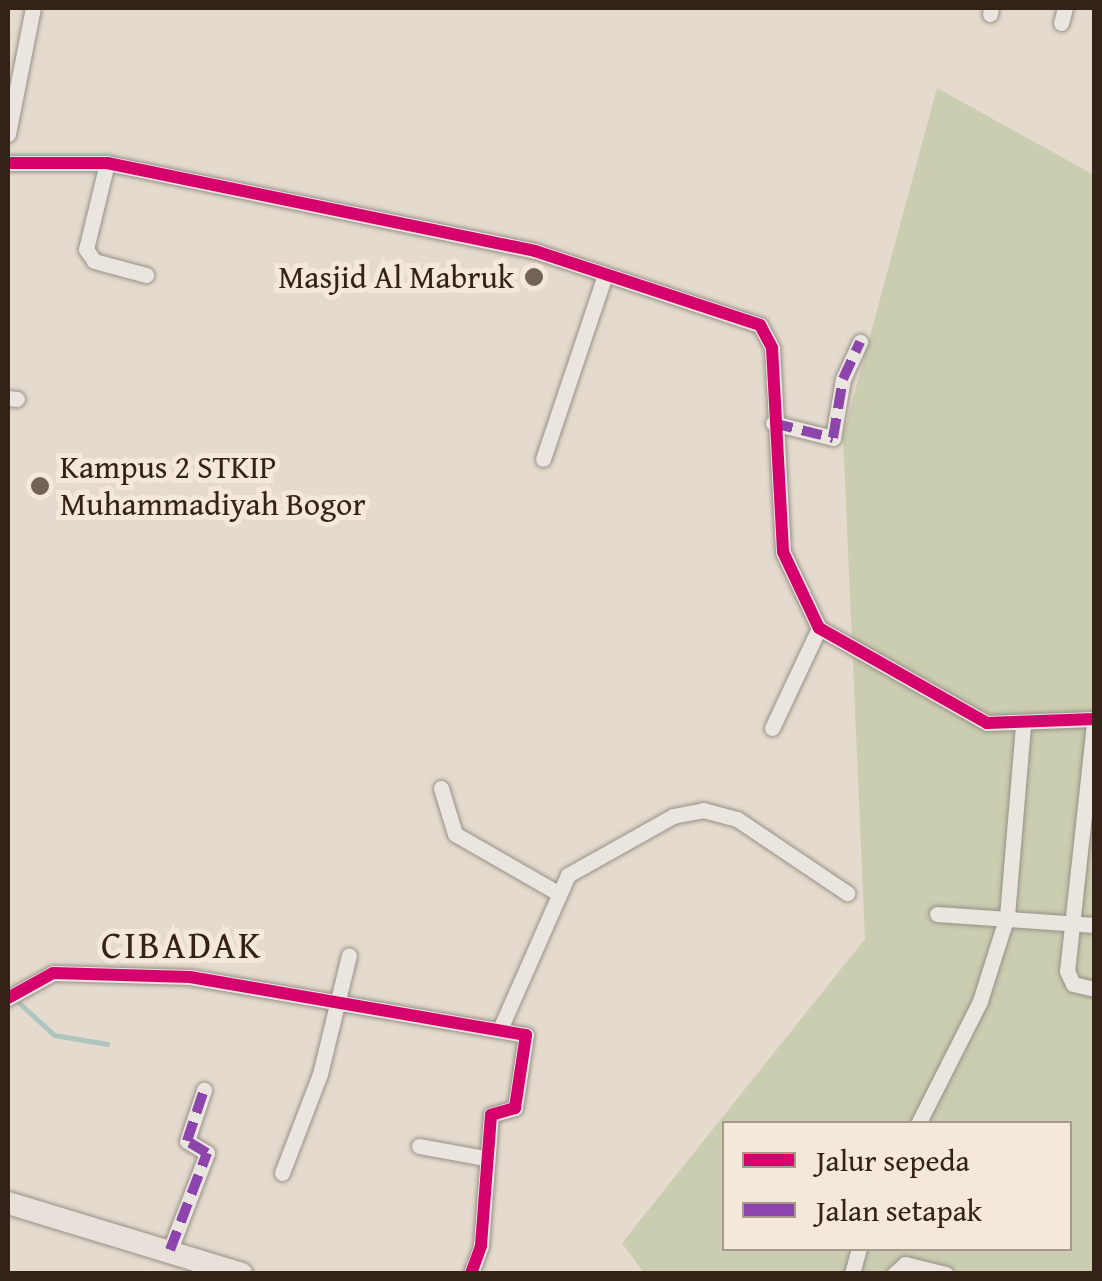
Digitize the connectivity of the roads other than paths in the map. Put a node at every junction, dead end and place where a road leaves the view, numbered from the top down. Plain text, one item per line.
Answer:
1 (34, 8) edge
2 (8, 134) edge
3 (8, 162) edge
4 (107, 163) junction
5 (146, 275) dead end
6 (604, 278) junction
7 (860, 342) dead end
8 (773, 423) junction
9 (543, 459) dead end
10 (820, 628) junction
11 (1094, 721) edge
12 (1023, 724) junction
13 (772, 728) dead end
14 (441, 788) dead end
15 (1090, 799) edge
16 (1087, 860) edge
17 (558, 893) junction
18 (847, 893) dead end
19 (937, 914) dead end
20 (1008, 916) junction
21 (1070, 924) junction
22 (1094, 925) edge
23 (349, 955) dead end
24 (1094, 989) edge
25 (13, 995) edge
26 (336, 999) junction
27 (500, 1029) junction
28 (204, 1090) dead end
29 (920, 1121) edge
30 (419, 1146) dead end
31 (485, 1158) junction
32 (282, 1173) dead end
33 (8, 1203) edge
34 (170, 1250) junction
35 (191, 1267) edge
36 (241, 1274) edge
37 (471, 1274) edge
38 (894, 1274) edge
39 (946, 1274) edge

1 - 2 street
3 - 4 street
4 - 5 street
4 - 6 street
6 - 8 street
6 - 9 street
7 - 8 street
8 - 10 street
10 - 12 street
10 - 13 street
11 - 12 street
11 - 15 street
12 - 20 street
14 - 17 street
15 - 16 street
16 - 21 street
17 - 18 street
17 - 27 street
19 - 20 street
20 - 21 street
20 - 29 street
21 - 22 street
21 - 24 street
23 - 26 street
25 - 26 street
26 - 27 street
26 - 32 street
27 - 31 street
28 - 34 street
30 - 31 street
31 - 37 street
33 - 34 highway
34 - 35 highway
35 - 36 highway
38 - 39 street

